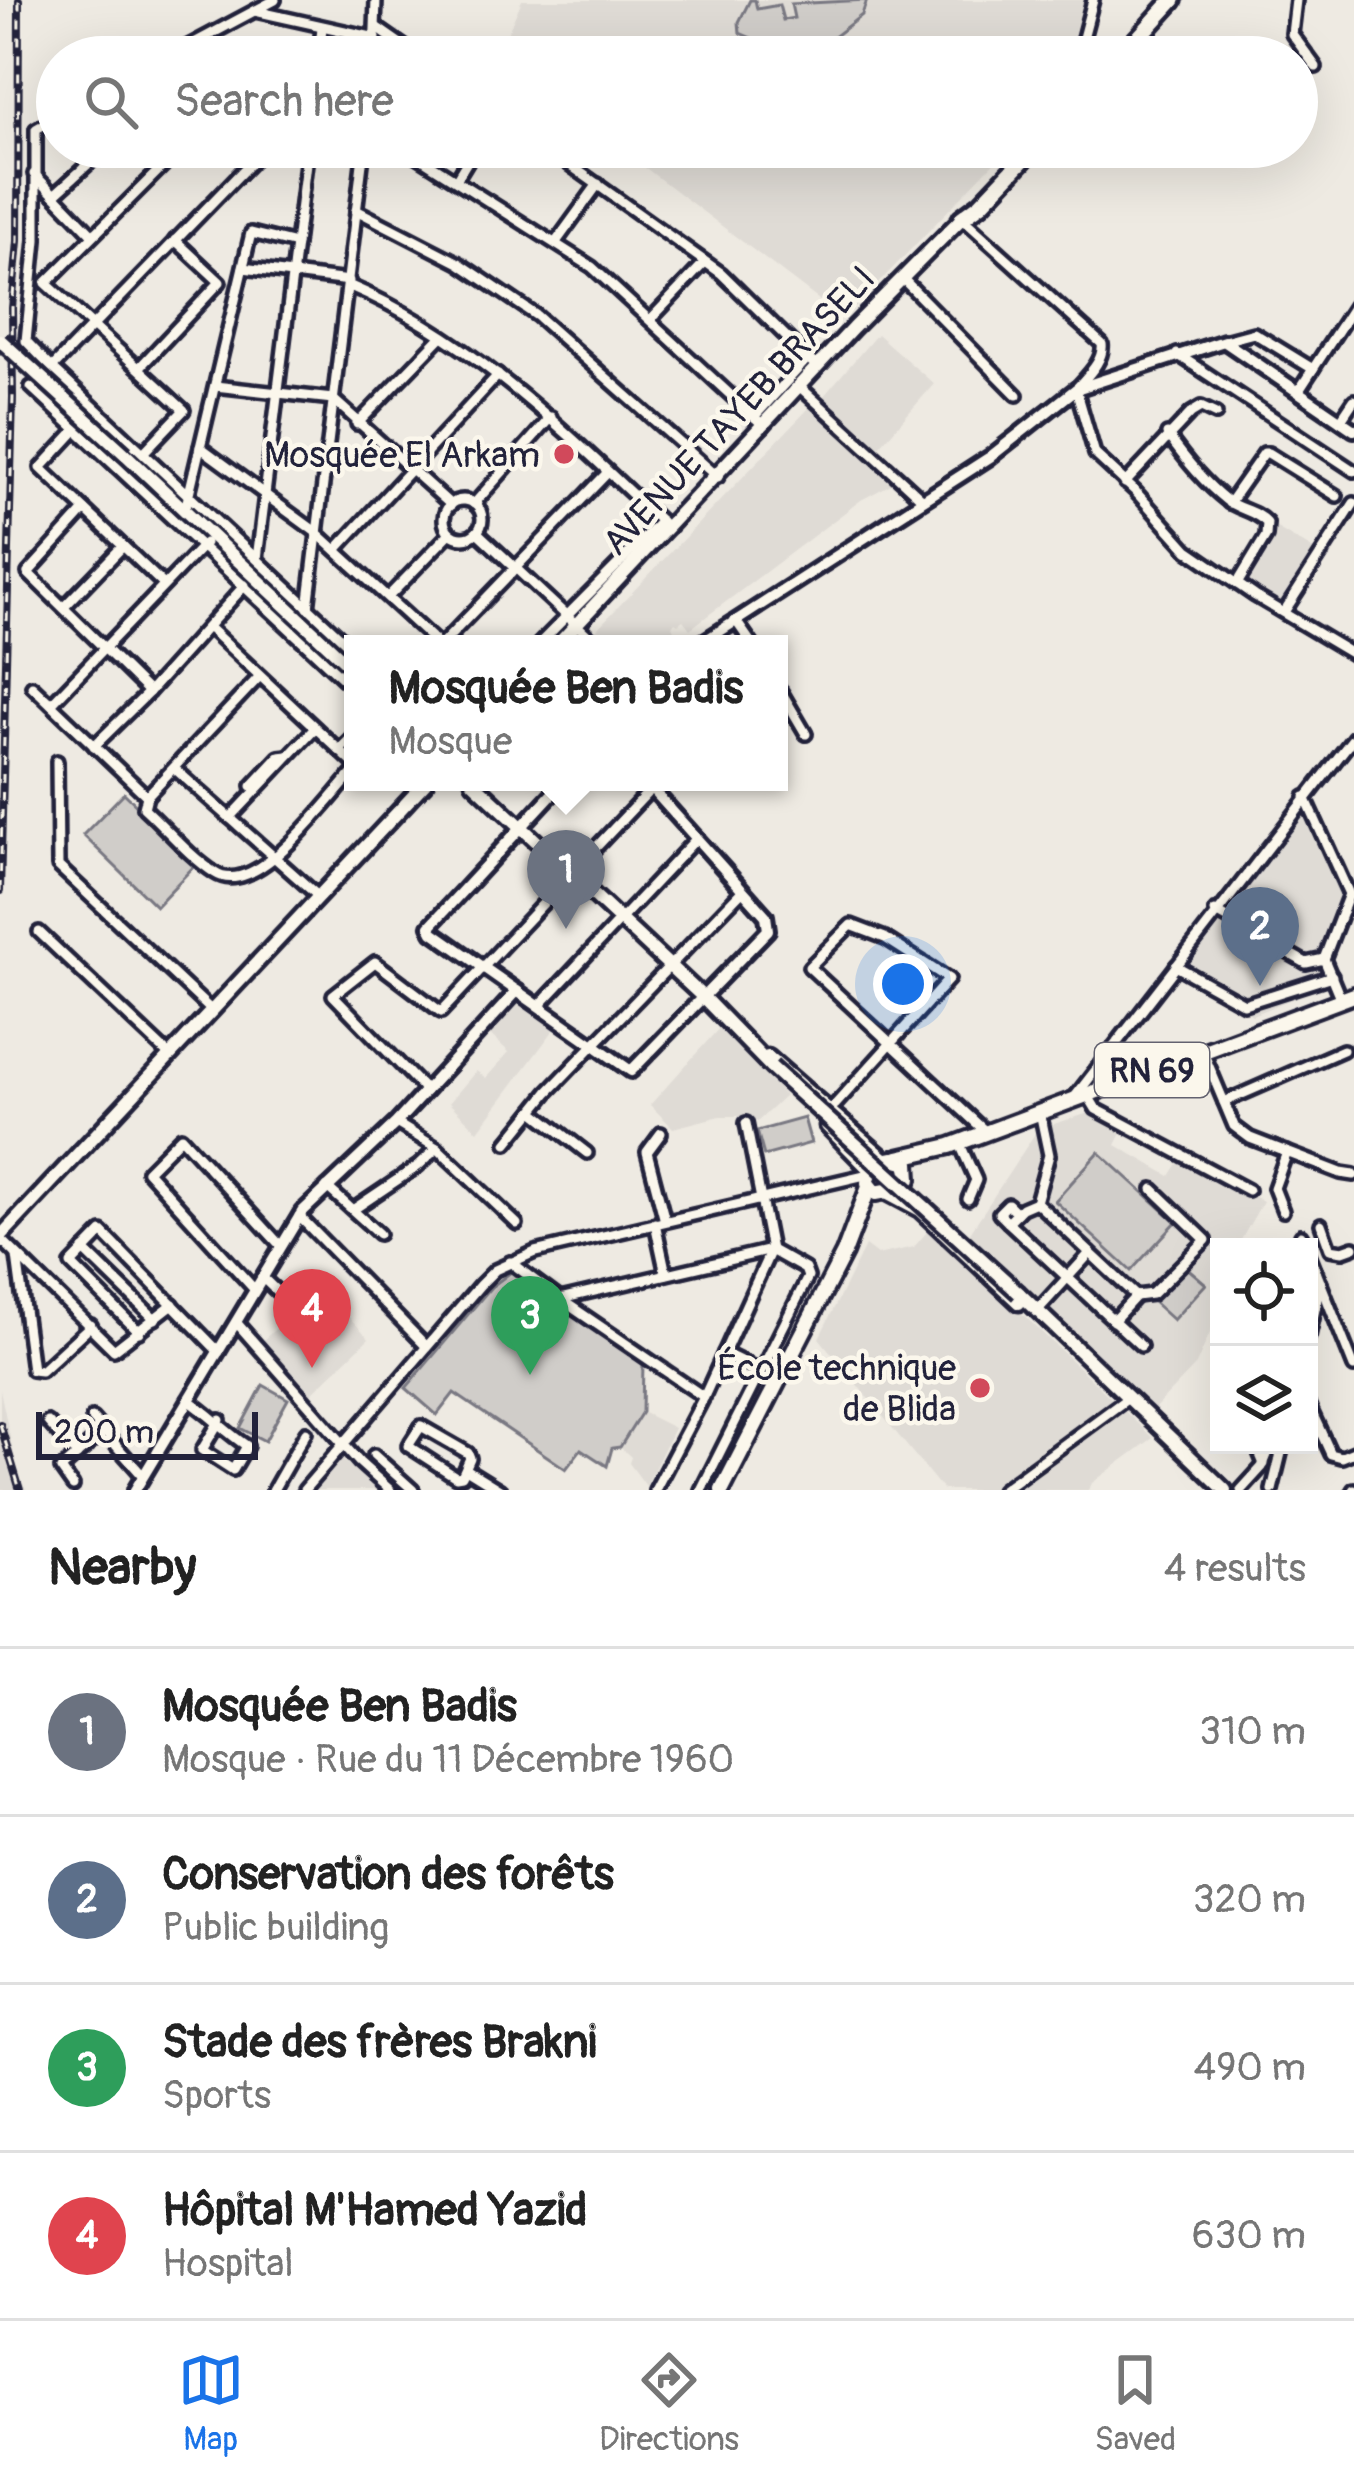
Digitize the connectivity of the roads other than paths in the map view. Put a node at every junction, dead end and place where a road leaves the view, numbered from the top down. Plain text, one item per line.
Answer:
1 (275, 0) edge
2 (376, 0) edge
3 (1093, 0) edge
4 (1160, 0) edge
5 (1172, 0) edge
6 (1296, 0) edge
7 (255, 10) junction
8 (322, 27) junction
9 (376, 33) junction
10 (207, 36) edge
11 (321, 36) edge
12 (376, 36) edge
13 (381, 36) edge
14 (1084, 36) edge
15 (1128, 36) edge
16 (1140, 36) edge
17 (1293, 36) edge
18 (36, 129) edge
19 (83, 168) edge
20 (161, 168) edge
21 (245, 168) edge
22 (305, 168) edge
23 (361, 168) edge
24 (437, 168) edge
25 (463, 168) edge
26 (575, 168) edge
27 (1006, 168) edge
28 (1015, 168) edge
29 (34, 174) junction
30 (456, 180) junction
31 (598, 184) junction
32 (54, 195) junction
33 (356, 210) junction
34 (962, 218) junction
35 (93, 236) junction
36 (175, 240) junction
37 (556, 242) junction
38 (296, 244) junction
39 (705, 262) junction
40 (243, 268) junction
41 (293, 275) junction
42 (903, 279) junction
43 (348, 283) junction
44 (1354, 306) edge
45 (650, 320) junction
46 (92, 326) junction
47 (440, 337) junction
48 (0, 340) edge
49 (1224, 341) junction
50 (1177, 354) junction
51 (813, 362) junction
52 (1096, 365) junction
53 (52, 368) junction
54 (139, 368) junction
55 (1313, 369) junction
56 (498, 375) junction
57 (1100, 380) junction
58 (215, 386) junction
59 (800, 386) junction
60 (31, 387) dead end
61 (1076, 388) junction
62 (278, 391) junction
63 (1298, 392) junction
64 (1017, 395) dead end
65 (333, 399) junction
66 (1354, 400) edge
67 (1216, 414) dead end
68 (551, 417) junction
69 (1340, 421) junction
70 (759, 422) junction
71 (357, 424) junction
72 (76, 429) junction
73 (1354, 430) edge
74 (1167, 434) junction
75 (200, 446) junction
76 (144, 452) junction
77 (409, 470) junction
78 (1354, 471) edge
79 (608, 472) junction
80 (718, 477) junction
81 (1125, 482) junction
82 (268, 495) junction
83 (1337, 496) dead end
84 (923, 500) junction
85 (187, 502) junction
86 (1229, 503) junction
87 (1354, 503) edge
88 (474, 504) junction
89 (451, 505) junction
90 (85, 510) junction
91 (665, 525) junction
92 (316, 532) junction
93 (477, 532) junction
94 (450, 533) junction
95 (207, 541) junction
96 (123, 546) junction
97 (336, 550) junction
98 (257, 559) junction
99 (517, 570) junction
100 (163, 584) junction
101 (1237, 584) junction
102 (245, 585) junction
103 (388, 597) junction
104 (308, 606) junction
105 (65, 607) junction
106 (1284, 612) junction
107 (572, 620) junction
108 (736, 620) junction
109 (308, 626) junction
110 (208, 627) junction
111 (430, 635) edge
112 (449, 635) edge
113 (551, 635) edge
114 (563, 635) edge
115 (588, 635) edge
116 (714, 635) edge
117 (746, 635) edge
118 (344, 640) edge
119 (104, 647) junction
120 (1354, 655) edge
121 (344, 660) edge
122 (259, 677) junction
123 (344, 679) edge
124 (32, 686) dead end
125 (149, 692) junction
126 (788, 703) edge
127 (51, 704) junction
128 (315, 728) junction
129 (806, 734) dead end
130 (1354, 737) edge
131 (344, 745) edge
132 (94, 746) junction
133 (339, 750) junction
134 (344, 755) edge
135 (57, 761) dead end
136 (175, 769) junction
137 (344, 783) edge
138 (417, 791) edge
139 (482, 791) edge
140 (554, 791) edge
141 (644, 791) edge
142 (653, 791) edge
143 (147, 796) junction
144 (1305, 797) junction
145 (230, 818) junction
146 (520, 827) junction
147 (696, 838) junction
148 (273, 859) junction
149 (570, 874) junction
150 (742, 891) junction
151 (317, 896) junction
152 (1215, 911) junction
153 (617, 920) junction
154 (39, 932) dead end
155 (1324, 959) junction
156 (1176, 966) junction
157 (669, 967) junction
158 (483, 968) junction
159 (1332, 976) junction
160 (518, 991) junction
161 (1348, 997) edge
162 (704, 998) junction
163 (539, 1006) junction
164 (212, 1010) junction
165 (893, 1042) junction
166 (593, 1044) junction
167 (747, 1044) junction
168 (1343, 1050) dead end
169 (1203, 1052) junction
170 (168, 1054) junction
171 (426, 1091) junction
172 (1080, 1096) junction
173 (1223, 1102) junction
174 (836, 1106) dead end
175 (533, 1111) junction
176 (1040, 1112) junction
177 (396, 1123) junction
178 (746, 1123) dead end
179 (986, 1132) junction
180 (661, 1133) dead end
181 (507, 1143) dead end
182 (954, 1144) junction
183 (437, 1148) junction
184 (586, 1153) dead end
185 (1287, 1153) junction
186 (892, 1159) junction
187 (1354, 1175) edge
188 (909, 1177) junction
189 (869, 1179) junction
190 (327, 1187) junction
191 (1153, 1189) dead end
192 (1248, 1190) dead end
193 (886, 1193) junction
194 (763, 1198) junction
195 (968, 1199) dead end
196 (1036, 1202) junction
197 (354, 1209) junction
198 (1283, 1211) dead end
199 (298, 1216) junction
200 (860, 1219) junction
201 (660, 1222) junction
202 (517, 1224) dead end
203 (1321, 1224) dead end
204 (379, 1234) dead end
205 (1301, 1235) dead end
206 (0, 1237) edge
207 (1302, 1238) edge
208 (280, 1246) junction
209 (1354, 1247) edge
210 (84, 1250) junction
211 (771, 1250) junction
212 (1090, 1253) junction
213 (17, 1255) junction
214 (510, 1262) junction
215 (666, 1274) junction
216 (1318, 1275) edge
217 (262, 1276) junction
218 (1067, 1278) junction
219 (1321, 1282) junction
220 (254, 1289) junction
221 (1136, 1296) junction
222 (1318, 1296) edge
223 (560, 1299) junction
224 (172, 1304) junction
225 (292, 1306) dead end
226 (1037, 1311) junction
227 (154, 1319) junction
228 (1113, 1321) junction
229 (236, 1322) junction
230 (91, 1325) junction
231 (139, 1332) junction
232 (426, 1346) junction
233 (1141, 1346) dead end
234 (219, 1352) junction
235 (724, 1353) junction
236 (1354, 1367) edge
237 (761, 1371) junction
238 (704, 1396) junction
239 (1128, 1398) junction
240 (188, 1400) junction
241 (92, 1418) dead end
242 (220, 1420) junction
243 (48, 1422) dead end
244 (1318, 1427) edge
245 (104, 1431) junction
246 (305, 1432) dead end
247 (344, 1444) junction
248 (1354, 1452) edge
249 (1260, 1454) edge
250 (1268, 1454) edge
251 (1281, 1454) edge
252 (76, 1455) junction
253 (374, 1455) dead end
254 (1264, 1464) junction
255 (466, 1469) junction
256 (143, 1476) junction
257 (73, 1486) dead end
258 (491, 1488) edge
259 (135, 1490) edge
260 (273, 1490) edge
261 (304, 1490) edge
262 (390, 1490) edge
263 (413, 1490) edge
264 (655, 1490) edge
265 (701, 1490) edge
266 (722, 1490) edge
267 (1002, 1490) edge
268 (1225, 1490) edge
269 (1240, 1490) edge
270 (1272, 1490) edge

1 - 7 street
2 - 9 street
3 - 14 street
4 - 15 highway
5 - 16 highway
6 - 17 street
7 - 8 street
7 - 10 street
8 - 9 street
8 - 11 street
9 - 12 street
9 - 13 street
18 - 29 street
19 - 32 street
20 - 35 street
21 - 36 street
22 - 38 street
23 - 33 street
24 - 30 street
25 - 30 street
26 - 31 street
27 - 34 highway
28 - 34 highway
29 - 32 street
29 - 53 street
30 - 37 street
31 - 37 street
31 - 39 street
32 - 35 street
33 - 43 street
33 - 80 street
34 - 42 main road, AVENUE TAYEB BRASELI
34 - 52 street
35 - 46 street
36 - 46 street
36 - 54 street
37 - 45 street
38 - 40 street
38 - 41 street
39 - 45 street
39 - 51 street
40 - 41 street
40 - 58 street
41 - 43 street
41 - 62 street
42 - 51 main road, AVENUE TAYEB BRASELI
42 - 64 street
43 - 47 street
43 - 65 street
44 - 55 street
45 - 70 street
46 - 53 street
46 - 54 street
47 - 56 street
47 - 71 street
48 - 85 main road, bridge
49 - 50 street
49 - 55 street
49 - 63 street
50 - 57 street
50 - 78 street
51 - 59 main road, AVENUE TAYEB BRASELI
51 - 70 street
52 - 57 street
52 - 61 street
53 - 76 street
54 - 76 street
55 - 63 street
56 - 68 street
56 - 77 street
57 - 61 street
58 - 62 street
58 - 75 street
59 - 70 main road, AVENUE TAYEB BRASELI
59 - 84 street
60 - 72 street
61 - 81 street
61 - 84 street
62 - 65 street
62 - 82 street
63 - 69 street
65 - 71 street
65 - 92 street
66 - 69 street
67 - 74 street
68 - 79 street
68 - 88 street
69 - 73 street
70 - 80 main road, AVENUE TAYEB BRASELI
71 - 77 street
72 - 90 street
72 - 95 street
74 - 81 street
74 - 86 street
75 - 82 street
75 - 85 street
76 - 85 street
77 - 89 street
77 - 97 street
79 - 91 street
79 - 99 street
80 - 91 main road, AVENUE TAYEB BRASELI
81 - 101 street
82 - 92 street
82 - 98 street
83 - 86 street
84 - 108 street
85 - 95 main road
85 - 98 street
86 - 101 street
87 - 106 street
88 - 89 street
88 - 93 street
89 - 94 street
90 - 96 street
90 - 105 street
91 - 107 main road, AVENUE TAYEB BRASELI
92 - 97 street
92 - 104 street
93 - 94 street
93 - 99 street
94 - 103 street
95 - 100 street
95 - 102 street
95 - 109 main road
96 - 100 street
96 - 105 street
97 - 103 street
98 - 104 street
99 - 107 street
99 - 112 street
100 - 119 street
101 - 106 street
102 - 110 street
102 - 123 street
103 - 111 street
104 - 109 street
104 - 118 street
105 - 119 street
106 - 120 street
107 - 113 street
107 - 114 main road, AVENUE TAYEB BRASELI
107 - 115 street
108 - 116 street
108 - 117 street
109 - 121 main road
110 - 122 street
110 - 125 street
119 - 125 street
119 - 127 street
122 - 128 street
122 - 136 street
124 - 127 street
125 - 132 street
126 - 129 street
127 - 132 street
128 - 133 street
128 - 145 street
130 - 144 street
131 - 133 street
132 - 143 street
133 - 134 street
135 - 164 street
136 - 143 street
136 - 145 street
137 - 148 street
138 - 151 main road
139 - 146 main road
140 - 146 street
141 - 149 street
142 - 147 street
143 - 148 street
144 - 152 street
144 - 155 street
145 - 148 street
146 - 149 main road
146 - 158 street
147 - 150 street
147 - 153 street
148 - 151 street
149 - 153 main road
149 - 158 street
150 - 157 street
150 - 162 street
151 - 164 main road
152 - 155 street
152 - 156 street
153 - 157 main road
153 - 163 street
154 - 170 street
155 - 159 street
156 - 159 street
156 - 172 street
157 - 162 main road
157 - 166 street
158 - 160 street
158 - 171 street
159 - 161 street
160 - 163 street
160 - 171 street
161 - 169 main road, RN 69
162 - 166 street
162 - 167 main road
163 - 166 street
164 - 170 main road
165 - 165 street
165 - 174 street
165 - 179 street
166 - 175 street
167 - 186 main road
167 - 189 main road
167 - 226 main road, bridge
168 - 173 street
169 - 172 main road, RN 69
169 - 173 street
170 - 206 main road
171 - 177 street
172 - 176 main road, RN 69
172 - 192 street
173 - 185 street
175 - 181 street
175 - 184 street
176 - 179 main road, RN 69
176 - 196 street
177 - 183 street
177 - 190 street
178 - 194 street
179 - 182 main road, RN 69
180 - 201 street
182 - 186 main road
182 - 188 main road
182 - 195 street
183 - 197 street
183 - 202 street
185 - 187 street
185 - 198 street
186 - 188 main road
186 - 189 main road
188 - 193 main road
188 - 226 main road
189 - 193 main road
189 - 194 street
189 - 200 main road
190 - 197 street
190 - 199 street
191 - 221 street
193 - 200 main road
193 - 226 main road
194 - 201 street
194 - 211 street
196 - 212 street
196 - 218 street
197 - 204 street
199 - 208 street
199 - 232 street
200 - 266 main road
201 - 214 street
201 - 215 street
203 - 209 street
205 - 207 street
206 - 213 street
208 - 217 street
208 - 220 street
210 - 224 street
210 - 227 street
210 - 231 street
211 - 215 street
211 - 235 street
211 - 237 street
212 - 218 street
212 - 221 street
213 - 230 street
213 - 230 street
214 - 223 street
214 - 232 street
215 - 223 street
216 - 219 street
217 - 220 street
217 - 225 street
218 - 226 street
218 - 228 street
219 - 222 street
219 - 236 street
220 - 229 street
221 - 228 street
223 - 238 street
224 - 227 street
224 - 234 street
226 - 239 main road
227 - 231 street
228 - 233 street
229 - 234 street
229 - 247 street
230 - 231 street
232 - 247 street
234 - 240 street
235 - 237 street
235 - 238 street
237 - 265 street
238 - 264 street
239 - 267 street
239 - 268 main road
240 - 242 street
240 - 256 street
241 - 245 street
242 - 242 street
243 - 252 street
244 - 248 street
245 - 252 street
245 - 256 street
246 - 260 street
247 - 261 street
247 - 262 street
249 - 254 street
250 - 254 street
251 - 270 street
252 - 257 street
253 - 263 street
254 - 269 street
255 - 255 street
255 - 258 street
256 - 259 street

